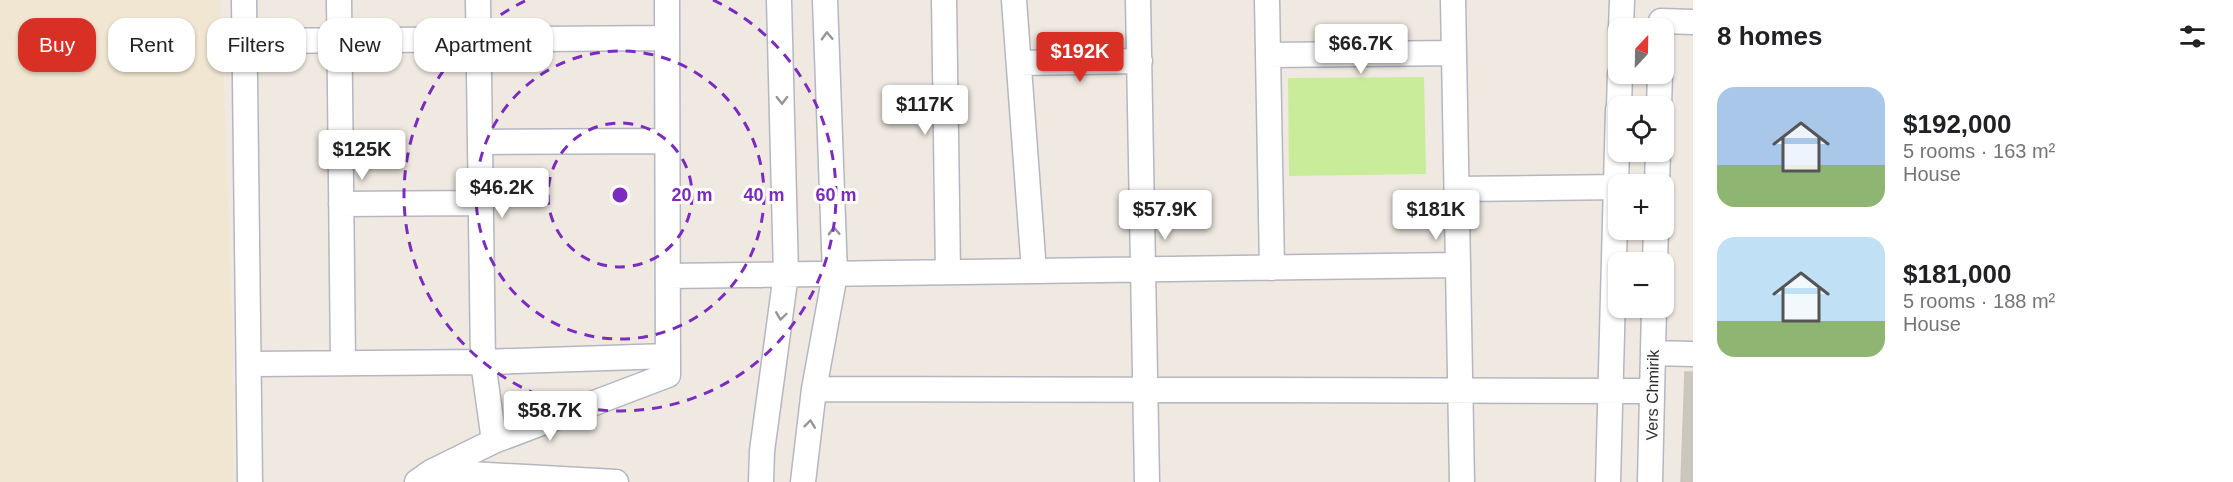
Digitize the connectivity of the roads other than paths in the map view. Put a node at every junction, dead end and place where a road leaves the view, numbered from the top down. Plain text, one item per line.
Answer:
1 (244, 0) edge
2 (339, 0) edge
3 (478, 0) edge
4 (667, 0) edge
5 (779, 0) edge
6 (825, 0) edge
7 (944, 0) edge
8 (1014, 0) edge
9 (1138, 0) edge
10 (1267, 0) edge
11 (1453, 0) edge
12 (1622, 0) edge
13 (1661, 17) edge
14 (244, 18) edge
15 (339, 18) edge
16 (478, 18) edge
17 (1621, 18) edge
18 (1693, 22) edge
19 (667, 38) junction
20 (553, 39) edge
21 (1454, 53) junction
22 (1268, 55) junction
23 (1140, 61) junction
24 (1019, 63) junction
25 (245, 72) edge
26 (339, 72) edge
27 (479, 72) edge
28 (667, 141) junction
29 (480, 142) junction
30 (1608, 188) edge
31 (1456, 189) junction
32 (481, 203) junction
33 (341, 204) junction
34 (1615, 240) edge
35 (1458, 265) junction
36 (1272, 268) junction
37 (1144, 269) junction
38 (1034, 271) junction
39 (948, 272) junction
40 (786, 274) junction
41 (836, 274) junction
42 (668, 276) junction
43 (1654, 318) edge
44 (1653, 353) junction
45 (1693, 354) edge
46 (668, 356) junction
47 (483, 362) junction
48 (343, 363) junction
49 (249, 364) junction
50 (814, 389) junction
51 (1146, 389) junction
52 (1460, 390) junction
53 (1611, 391) junction
54 (1652, 391) junction
55 (494, 441) junction
56 (424, 477) edge
57 (250, 482) edge
58 (616, 482) edge
59 (761, 482) edge
60 (803, 482) edge
61 (1147, 482) edge
62 (1462, 482) edge
63 (1608, 482) edge
64 (1650, 482) edge

1 - 14 street
2 - 15 street
3 - 16 street
4 - 19 street
5 -> 40 street
41 -> 6 street
7 - 39 street
8 - 24 street
9 - 23 street
10 - 22 street
11 - 21 street
12 - 17 street
13 - 18 street
19 - 20 street
19 - 28 street
21 - 22 street
21 - 31 street
22 - 36 street
23 - 24 street
23 - 37 street
24 - 38 street
25 - 49 street
26 - 33 street
27 - 29 street
28 - 29 street
28 - 42 street
29 - 32 street
30 - 31 street
31 - 35 street
32 - 33 street
32 - 47 street
33 - 48 street
34 - 53 street
35 - 36 street
35 - 52 street
36 - 37 street
37 - 38 street
37 - 51 street
38 - 39 street
39 - 41 street
40 - 41 street
40 - 42 street
40 -> 59 street
41 - 50 street
42 - 46 street
43 - 44 street, Vers Chmirik
44 - 45 street
44 - 54 street, Vers Chmirik
46 - 47 street
46 - 55 street
47 - 48 street
47 - 55 street
48 - 49 street
49 - 57 street
50 - 51 street
60 -> 50 street
51 - 52 street
51 - 61 street
52 - 53 street
52 - 62 street
53 - 54 street
53 - 63 street
54 - 64 street, Vers Chmirik
55 - 56 street
56 - 58 street

